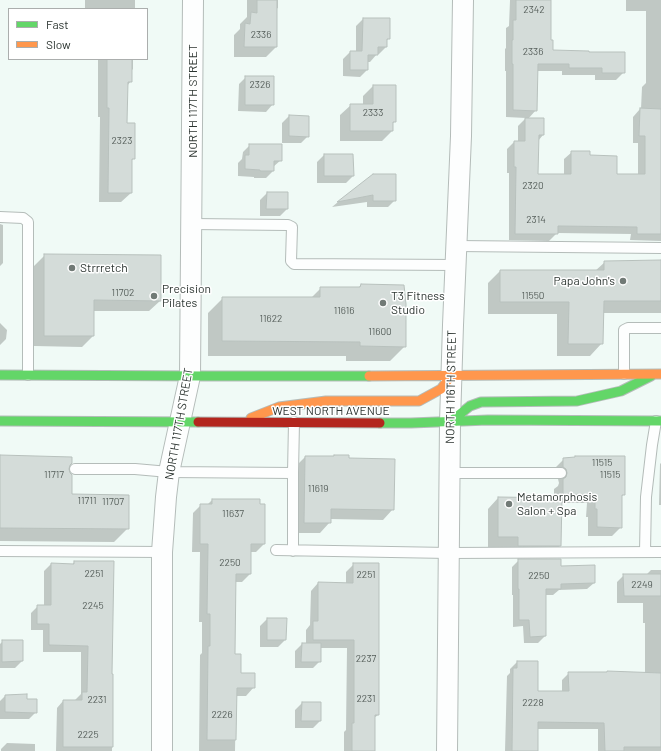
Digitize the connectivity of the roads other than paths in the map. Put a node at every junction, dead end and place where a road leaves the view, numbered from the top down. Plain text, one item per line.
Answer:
1 (193, 0) edge
2 (463, 0) edge
3 (0, 218) edge
4 (192, 224) junction
5 (661, 248) edge
6 (456, 256) junction
7 (661, 328) edge
8 (624, 374) junction
9 (658, 374) edge
10 (0, 375) edge
11 (28, 376) junction
12 (190, 376) junction
13 (451, 376) junction
14 (0, 420) edge
15 (180, 421) junction
16 (658, 421) edge
17 (294, 422) junction
18 (450, 422) junction
19 (241, 423) junction
20 (76, 469) dead end
21 (169, 472) junction
22 (293, 473) junction
23 (450, 473) junction
24 (562, 473) dead end
25 (276, 550) dead end
26 (293, 550) junction
27 (0, 551) edge
28 (162, 552) junction
29 (645, 552) junction
30 (661, 552) edge
31 (449, 553) junction
32 (162, 751) edge
33 (447, 751) edge

1 - 4 street, NORTH 117TH STREET
2 - 6 street, NORTH 116TH STREET
3 - 11 lane
4 - 6 lane
4 - 12 street, NORTH 117TH STREET
5 - 6 lane
6 - 13 street, NORTH 116TH STREET
7 - 8 lane
8 - 9 main road
8 - 13 main road
9 - 18 main road
10 - 11 main road
11 - 12 main road
12 - 13 main road
12 - 15 street, NORTH 117TH STREET
13 - 18 street, NORTH 116TH STREET
13 - 19 main road
14 - 15 main road, WEST NORTH AVENUE
15 - 19 main road, WEST NORTH AVENUE
15 - 21 street, NORTH 117TH STREET
16 - 18 main road, WEST NORTH AVENUE
16 - 29 lane
17 - 18 main road, WEST NORTH AVENUE
17 - 19 main road, WEST NORTH AVENUE
17 - 22 lane
18 - 23 street, NORTH 116TH STREET
20 - 21 lane
21 - 22 lane
21 - 28 street, NORTH 117TH STREET
22 - 26 lane
23 - 24 lane
23 - 31 street, NORTH 116TH STREET
25 - 26 lane
26 - 31 lane
27 - 28 lane
28 - 32 street, NORTH 117TH STREET
29 - 30 lane
29 - 31 lane
31 - 33 street, NORTH 116TH STREET

